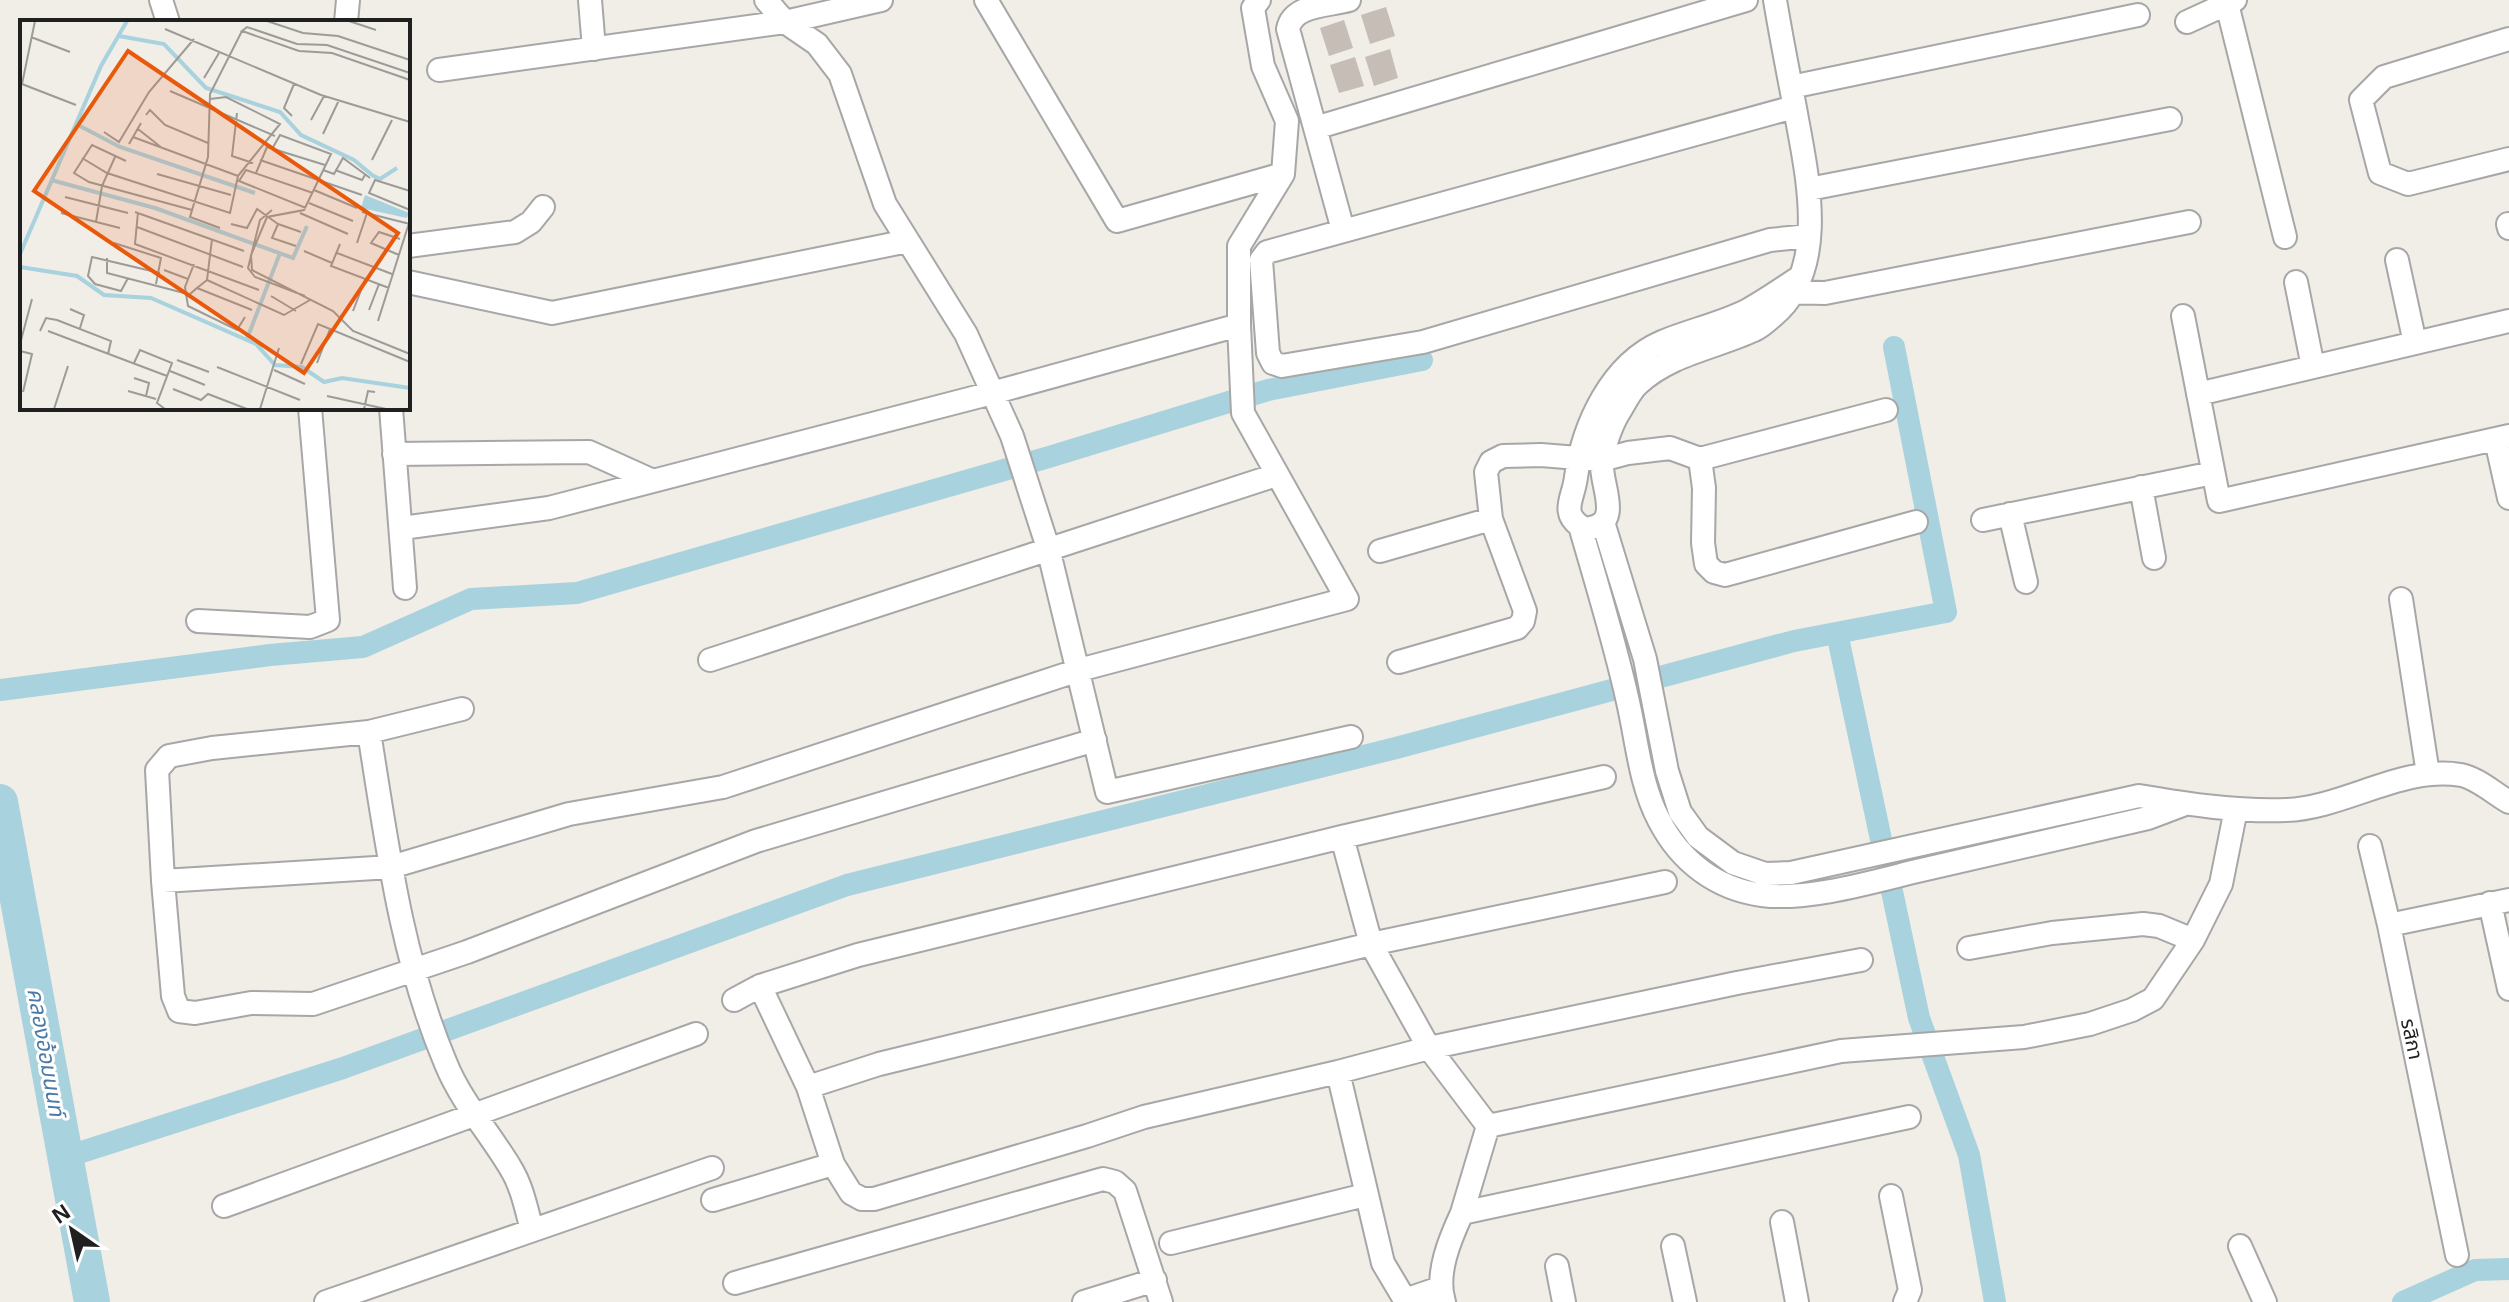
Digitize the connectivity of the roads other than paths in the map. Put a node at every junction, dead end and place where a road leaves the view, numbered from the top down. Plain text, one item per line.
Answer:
1 (161, 0) edge
2 (348, 0) edge
3 (590, 0) edge
4 (766, 0) edge
5 (881, 0) edge
6 (986, 0) edge
7 (1259, 0) edge
8 (1746, 0) edge
9 (1775, 0) edge
10 (1344, 1) edge
11 (2231, 2) edge
12 (2138, 15) dead end
13 (167, 20) edge
14 (346, 20) edge
15 (785, 22) junction
16 (2187, 22) dead end
17 (2509, 39) edge
18 (594, 49) junction
19 (439, 70) dead end
20 (1793, 97) junction
21 (2170, 119) dead end
22 (1315, 128) junction
23 (2509, 159) edge
24 (1283, 174) junction
25 (1809, 189) junction
26 (543, 207) dead end
27 (2189, 222) dead end
28 (1343, 230) junction
29 (1809, 236) junction
30 (2285, 237) dead end
31 (908, 241) junction
32 (410, 246) edge
33 (2397, 260) dead end
34 (410, 282) edge
35 (2296, 282) dead end
36 (1790, 287) junction
37 (2183, 316) dead end
38 (2509, 321) edge
39 (1239, 325) junction
40 (2415, 343) junction
41 (2313, 367) junction
42 (992, 393) junction
43 (2198, 394) junction
44 (310, 410) edge
45 (391, 410) edge
46 (1886, 410) dead end
47 (2502, 438) edge
48 (394, 454) junction
49 (1579, 459) junction
50 (1700, 459) junction
51 (1602, 460) junction
52 (2213, 473) junction
53 (1276, 475) junction
54 (651, 480) junction
55 (2141, 487) junction
56 (1575, 492) junction
57 (1604, 493) junction
58 (2509, 498) edge
59 (2010, 514) junction
60 (1491, 519) junction
61 (1983, 520) dead end
62 (1603, 522) junction
63 (1916, 522) dead end
64 (1580, 526) junction
65 (402, 528) junction
66 (1048, 548) junction
67 (1380, 551) dead end
68 (2154, 558) dead end
69 (2026, 582) dead end
70 (405, 588) dead end
71 (2401, 599) dead end
72 (198, 621) dead end
73 (710, 660) dead end
74 (1399, 662) dead end
75 (1079, 670) junction
76 (462, 709) dead end
77 (369, 732) junction
78 (1351, 737) dead end
79 (1095, 740) junction
80 (1667, 771) junction
81 (2428, 774) junction
82 (1643, 776) junction
83 (1604, 777) dead end
84 (2509, 802) edge
85 (2185, 804) junction
86 (2236, 809) junction
87 (1342, 837) junction
88 (2370, 846) dead end
89 (391, 867) junction
90 (163, 881) junction
91 (1665, 882) dead end
92 (2499, 902) edge
93 (2389, 925) junction
94 (2193, 940) junction
95 (1371, 944) junction
96 (1969, 948) dead end
97 (1861, 960) dead end
98 (413, 971) junction
99 (760, 986) junction
100 (2509, 989) edge
101 (734, 1000) dead end
102 (696, 1034) dead end
103 (1429, 1048) junction
104 (1338, 1072) junction
105 (808, 1087) junction
106 (475, 1116) junction
107 (1909, 1117) dead end
108 (1488, 1126) junction
109 (833, 1164) junction
110 (712, 1168) dead end
111 (1365, 1195) junction
112 (1891, 1196) dead end
113 (713, 1200) dead end
114 (224, 1206) dead end
115 (1462, 1213) junction
116 (1782, 1222) dead end
117 (532, 1230) junction
118 (1171, 1243) dead end
119 (1673, 1246) dead end
120 (2240, 1246) dead end
121 (2457, 1255) dead end
122 (1557, 1266) dead end
123 (735, 1283) dead end
124 (1158, 1291) edge
125 (1442, 1295) edge
126 (1404, 1301) edge
127 (326, 1302) edge
128 (1084, 1302) edge
129 (1564, 1302) edge
130 (1685, 1302) edge
131 (1797, 1302) edge
132 (1905, 1302) edge
133 (2265, 1302) edge

1 - 13 street
2 - 14 street
3 - 18 street
4 - 15 street
5 - 15 street
6 - 24 street
7 - 24 street
8 - 22 street
9 - 20 street
10 - 22 street
11 - 16 street
11 - 30 street
12 - 20 street
15 - 18 street
15 - 31 street
17 - 23 street
18 - 19 street
20 - 25 street
20 - 28 street
21 - 25 street
22 - 28 street
24 - 39 street
25 - 29 street
26 - 32 street
27 - 36 street
28 - 29 street
29 - 36 street
31 - 34 street
31 - 42 street
33 - 40 street
35 - 41 street
36 - 49 street
36 - 51 street
37 - 43 street
38 - 40 street
39 - 42 street
39 - 53 street
40 - 41 street
41 - 43 street
42 - 54 street
42 - 66 street
43 - 52 street
44 - 72 street
45 - 48 street
46 - 50 street
47 - 52 street
47 - 58 street
48 - 54 street
48 - 65 street
49 - 51 street
49 - 56 street
49 - 60 street
50 - 51 street
50 - 63 street
51 - 57 street
52 - 55 street
53 - 66 street
53 - 75 street
54 - 65 street
55 - 59 street
55 - 68 street
56 - 57 street
56 - 64 street
57 - 62 street
59 - 61 street
59 - 69 street
60 - 67 street
60 - 74 street
62 - 64 street
62 - 80 street
64 - 82 street
65 - 70 street
66 - 73 street
66 - 75 street
71 - 81 street
75 - 79 street
75 - 89 street
76 - 77 street
77 - 89 street
77 - 90 street
78 - 79 street
79 - 98 street
80 - 82 street
80 - 85 street
81 - 84 street
81 - 86 street
82 - 85 street
83 - 87 street
85 - 86 street
86 - 94 street
87 - 95 street
87 - 99 street
88 - 93 street, รสิกา
89 - 90 street
89 - 98 street
90 - 98 street
91 - 95 street
92 - 93 street
92 - 100 street
93 - 121 street, รสิกา
94 - 96 street
94 - 108 street
95 - 103 street
95 - 105 street
97 - 103 street
98 - 106 street
99 - 101 street
99 - 105 street
102 - 106 street
103 - 104 street
103 - 108 street
104 - 109 street
104 - 111 street
105 - 109 street
106 - 114 street
106 - 117 street
107 - 115 street
108 - 115 street
109 - 113 street
110 - 117 street
111 - 118 street
111 - 126 street
112 - 132 street
115 - 125 street
116 - 131 street
117 - 127 street
119 - 130 street
120 - 133 street
122 - 129 street
123 - 124 street
124 - 128 street
125 - 126 street

